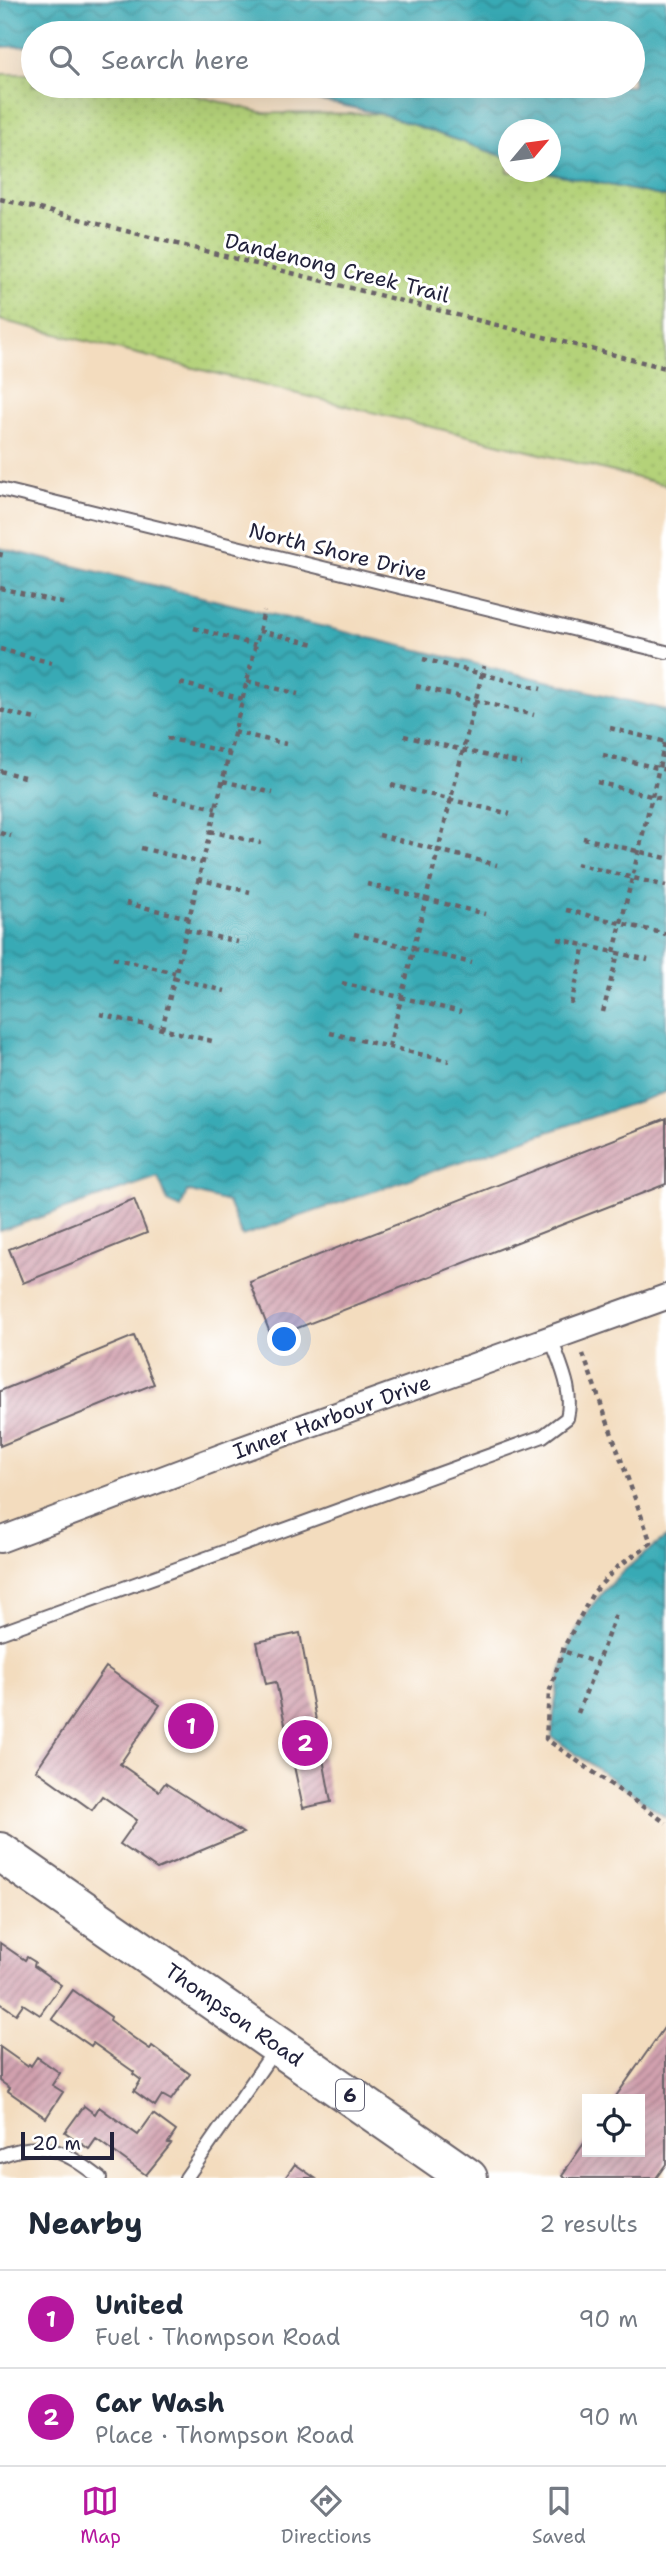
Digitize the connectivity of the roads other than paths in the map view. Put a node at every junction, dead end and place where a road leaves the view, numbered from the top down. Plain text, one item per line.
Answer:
1 (0, 489) edge
2 (666, 652) edge
3 (666, 1297) edge
4 (551, 1338) junction
5 (0, 1540) edge
6 (0, 1633) edge
7 (0, 1852) edge
8 (278, 2045) junction
9 (0, 2155) edge
10 (100, 2178) edge
11 (186, 2178) edge
12 (468, 2178) edge

1 - 2 lane, North Shore Drive
3 - 4 street, Inner Harbour Drive
4 - 5 street, Inner Harbour Drive
4 - 6 lane
7 - 8 main road, Thompson Road / 6
8 - 11 lane
8 - 12 main road, Thompson Road / 6
9 - 10 lane

